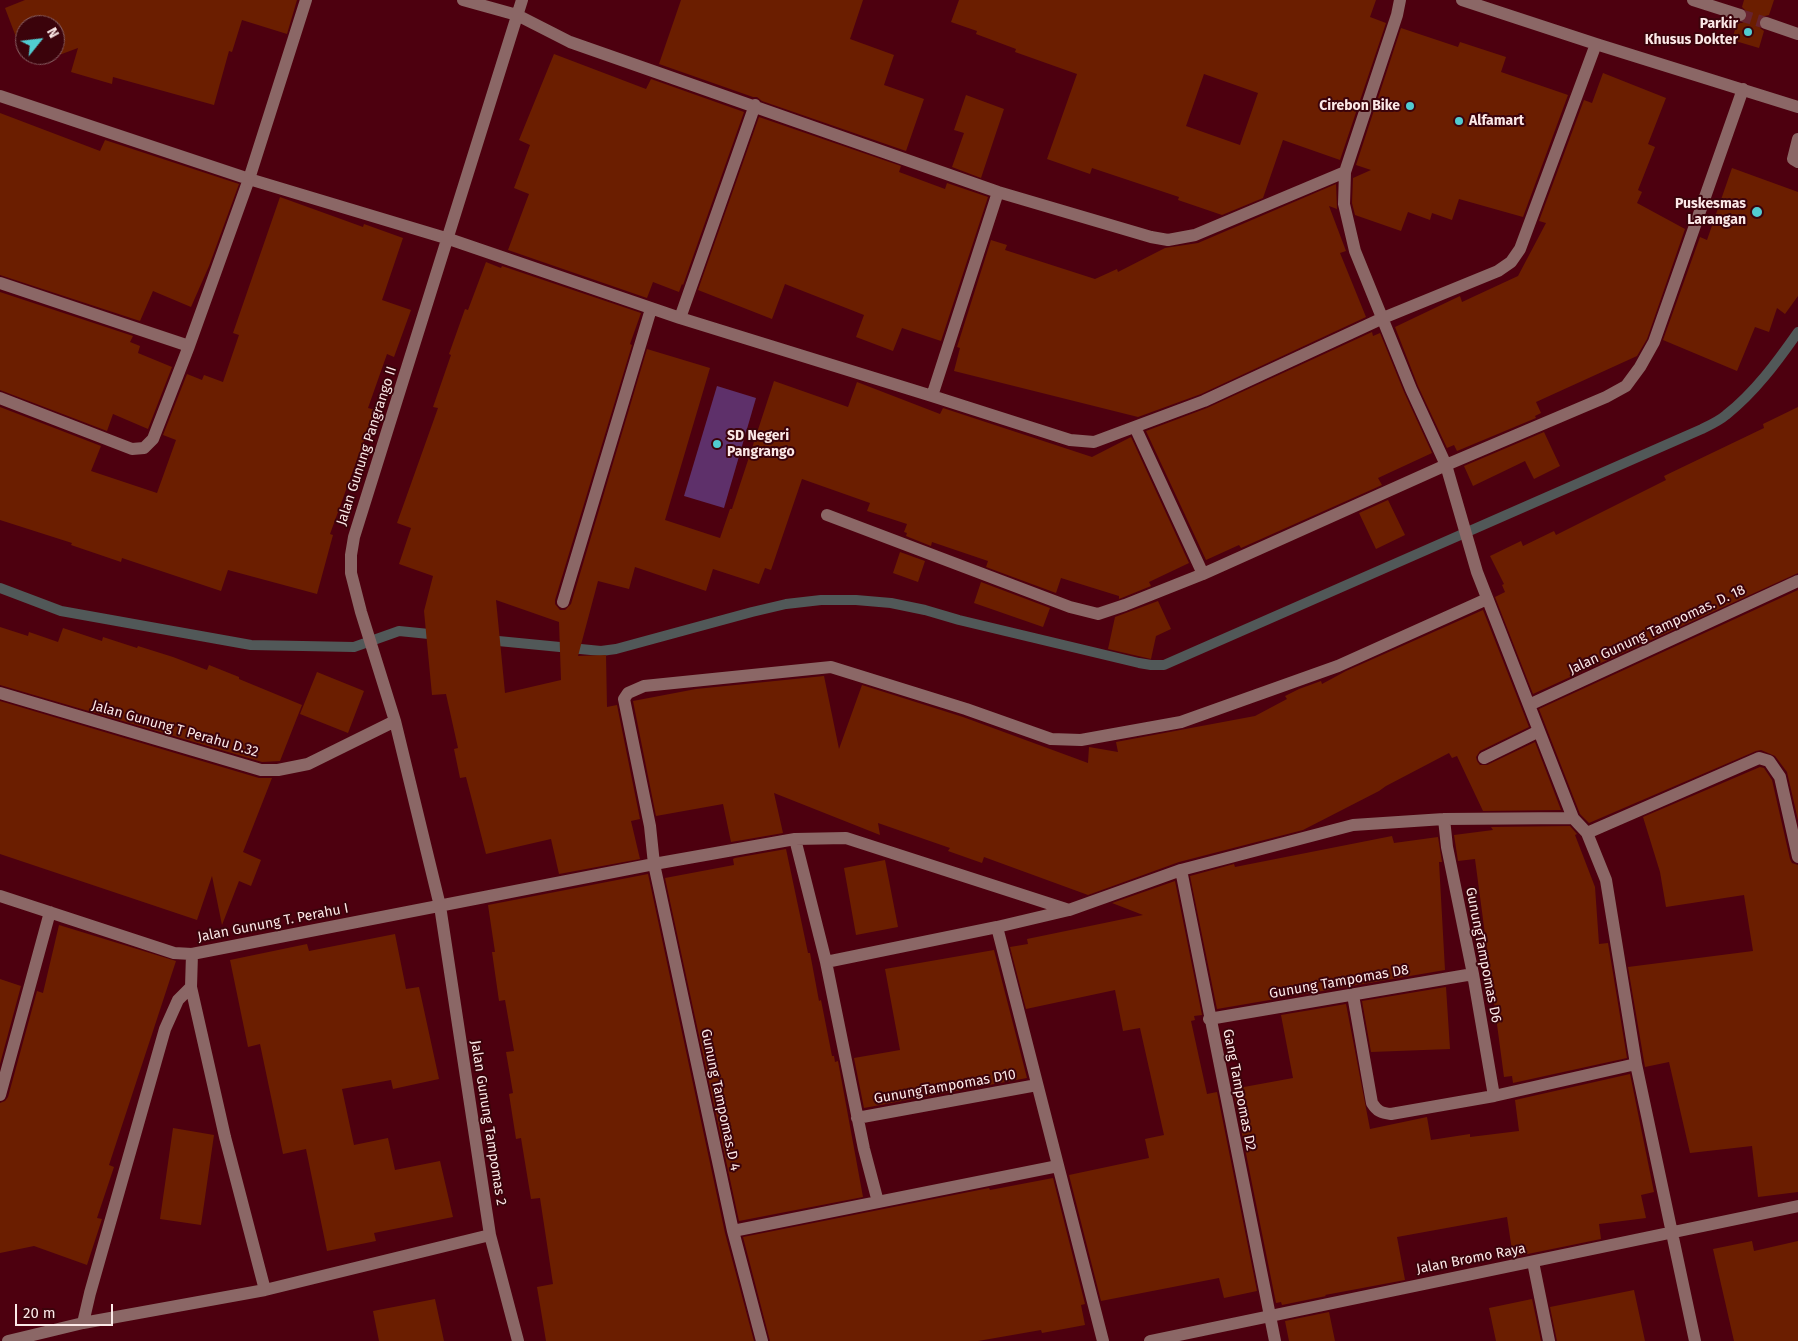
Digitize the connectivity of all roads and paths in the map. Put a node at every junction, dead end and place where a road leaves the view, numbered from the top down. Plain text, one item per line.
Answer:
1 (306, 0) edge
2 (463, 0) edge
3 (522, 0) edge
4 (1400, 0) edge
5 (1693, 0) edge
6 (1466, 1) edge
7 (517, 15) junction
8 (1740, 15) tunnel mouth
9 (1766, 23) tunnel mouth
10 (1798, 34) edge
11 (1596, 44) junction
12 (1743, 89) junction
13 (0, 96) edge
14 (755, 105) junction
15 (1798, 107) edge
16 (1798, 140) edge
17 (1798, 162) edge
18 (1345, 172) junction
19 (249, 179) junction
20 (998, 192) junction
21 (449, 239) junction
22 (0, 283) edge
23 (651, 309) junction
24 (680, 318) junction
25 (1383, 318) junction
26 (190, 346) junction
27 (932, 396) junction
28 (0, 398) edge
29 (1135, 427) junction
30 (1446, 465) junction
31 (827, 515) dead end
32 (1203, 574) junction
33 (1798, 582) edge
34 (1487, 599) junction
35 (563, 602) dead end
36 (0, 694) edge
37 (1529, 705) junction
38 (395, 721) junction
39 (1539, 731) junction
40 (1484, 758) dead end
41 (1573, 818) junction
42 (1444, 819) junction
43 (1587, 833) junction
44 (795, 839) junction
45 (1798, 857) edge
46 (654, 864) junction
47 (1181, 870) junction
48 (0, 896) edge
49 (440, 906) junction
50 (1069, 910) junction
51 (50, 912) junction
52 (997, 927) junction
53 (192, 954) junction
54 (826, 962) junction
55 (1473, 974) junction
56 (191, 987) junction
57 (1353, 995) junction
58 (1210, 1019) junction
59 (1636, 1064) junction
60 (1037, 1085) junction
61 (0, 1095) edge
62 (1494, 1096) junction
63 (858, 1118) junction
64 (1058, 1166) junction
65 (878, 1202) junction
66 (1798, 1206) edge
67 (733, 1232) junction
68 (1672, 1232) junction
69 (490, 1235) junction
70 (1533, 1262) junction
71 (265, 1290) junction
72 (1269, 1316) junction
73 (83, 1322) junction
74 (8, 1341) edge
75 (518, 1341) edge
76 (762, 1341) edge
77 (1103, 1341) edge
78 (1150, 1341) edge
79 (1274, 1341) edge
80 (1549, 1341) edge
81 (1695, 1341) edge

1 - 19 street
2 - 7 street
3 - 7 street, Jalan Gunung Pangrango II
4 - 18 street
5 - 8 street
6 - 11 street
7 - 14 street
7 - 21 street, Jalan Gunung Pangrango II
9 - 10 street
11 - 12 street
11 - 25 street
12 - 15 street
12 - 30 street
13 - 19 street
14 - 20 street
14 - 24 street
16 - 17 street
18 - 20 street
18 - 25 street
19 - 21 street
19 - 26 street
20 - 27 street
21 - 23 street
21 - 38 street, Jalan Gunung Pangrango II
22 - 26 street
23 - 24 street
23 - 35 street
24 - 27 street
25 - 29 street
25 - 30 street
26 - 28 street
27 - 29 street
29 - 32 street
30 - 32 street
30 - 34 street
31 - 32 street
33 - 37 street, Jalan Gunung Tampomas. D. 18
34 - 37 street
34 - 46 street, Gunung Tampomas.D 4
36 - 38 street, Jalan Gunung T Perahu D.32
37 - 39 street
38 - 49 street, Jalan Gunung Pangrango II
39 - 40 street
39 - 41 street
41 - 42 street
41 - 43 street
42 - 47 street
42 - 55 street, GunungTampomas D6
43 - 45 street
43 - 59 street
44 - 46 street, Jalan Gunung T. Perahu I
44 - 50 street, Jalan Gunung T. Perahu I
44 - 54 street
46 - 49 street, Jalan Gunung T. Perahu I
46 - 67 street, Gunung Tampomas.D 4
47 - 50 street
47 - 58 street, Gang Tampomas D2
48 - 51 street, Jalan Gunung T. Perahu I
49 - 53 street, Jalan Gunung T. Perahu I
49 - 69 street, Jalan Gunung Tampomas 2
50 - 52 street
51 - 53 street, Jalan Gunung T. Perahu I
51 - 61 street
52 - 54 street
52 - 60 street
53 - 56 street
54 - 63 street
55 - 57 street, Gunung Tampomas D8
55 - 62 street, GunungTampomas D6
56 - 71 street
56 - 73 street
57 - 58 street, Gunung Tampomas D8
57 - 62 street
58 - 72 street, Gang Tampomas D2
59 - 62 street
59 - 68 street
60 - 63 street, GunungTampomas D10
60 - 64 street
63 - 65 street
64 - 65 street
64 - 77 street
65 - 67 street
66 - 68 street, Jalan Bromo Raya
67 - 76 street, Gunung Tampomas.D 4
68 - 70 street, Jalan Bromo Raya
68 - 81 street
69 - 71 street
69 - 75 street, Jalan Gunung Tampomas 2
70 - 72 street, Jalan Bromo Raya
70 - 80 street
71 - 73 street
72 - 78 street, Jalan Bromo Raya
72 - 79 street, Gang Tampomas D2
73 - 74 street

